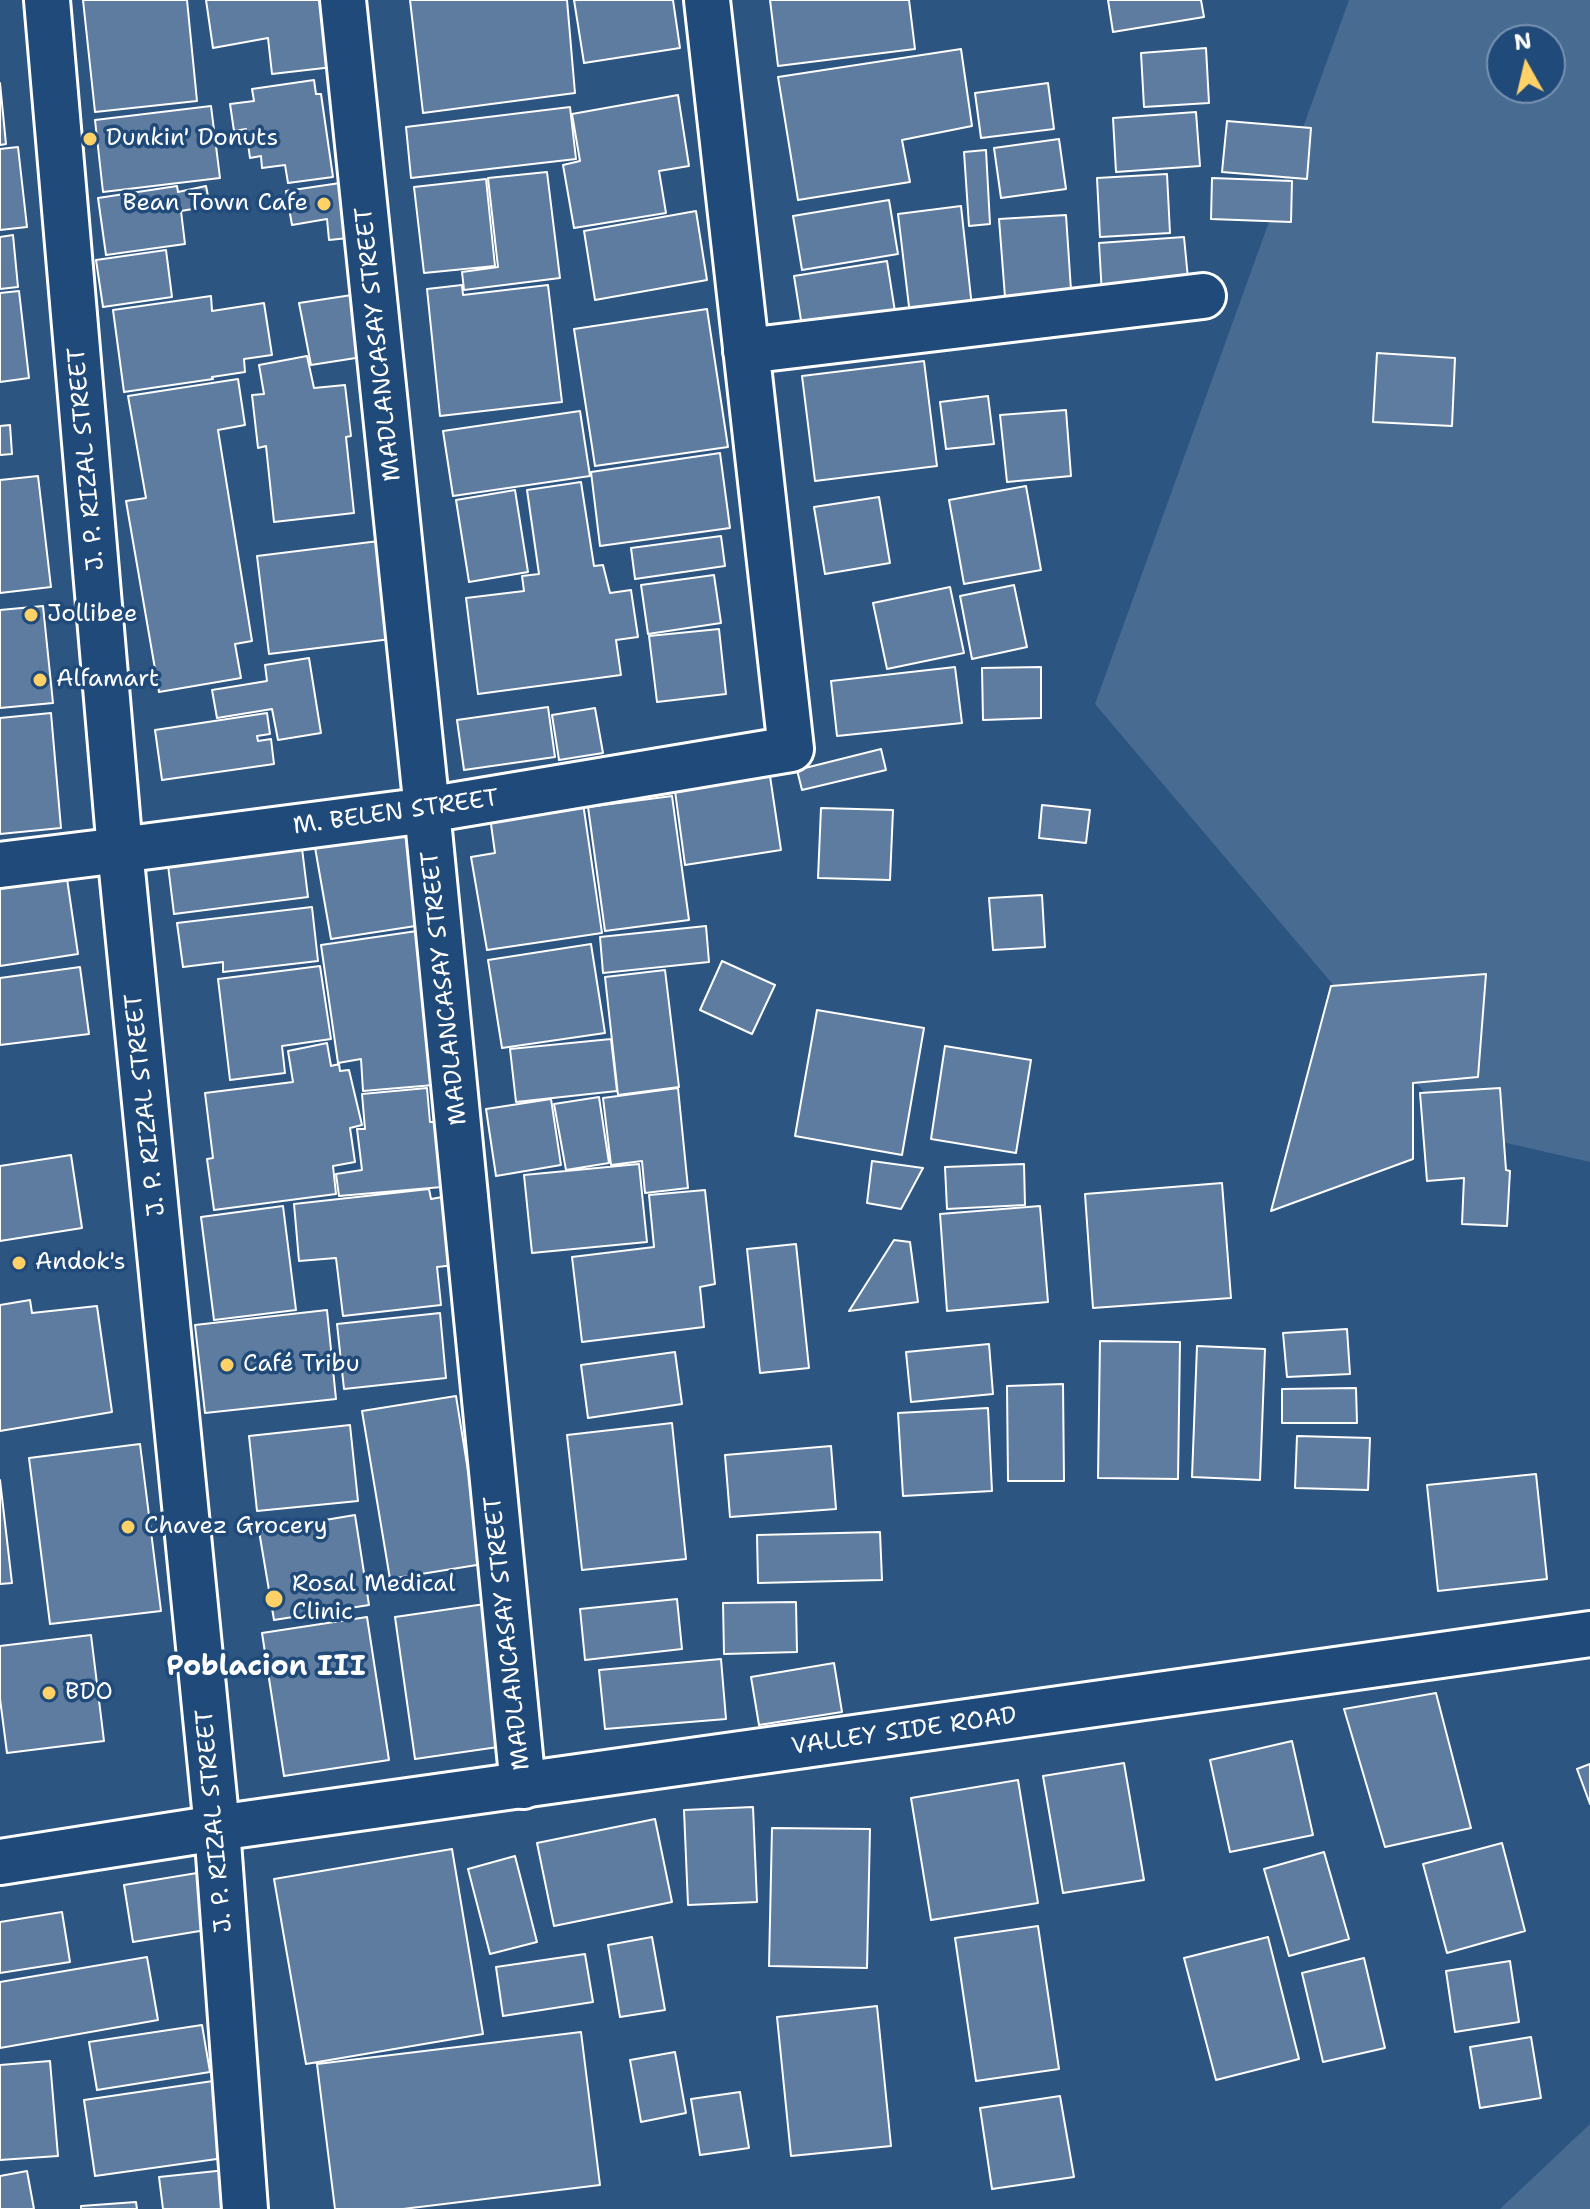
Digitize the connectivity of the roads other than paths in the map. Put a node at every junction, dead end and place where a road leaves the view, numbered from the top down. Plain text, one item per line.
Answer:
1 (47, 0) edge
2 (343, 0) edge
3 (707, 0) edge
4 (1203, 296) dead end
5 (746, 351) junction
6 (427, 810) junction
7 (120, 850) junction
8 (0, 865) edge
9 (1590, 1634) edge
10 (523, 1786) junction
11 (217, 1828) junction
12 (0, 1862) edge
13 (245, 2209) edge

1 - 7 street, J. P. RIZAL STREET
2 - 6 street, MADLANCASAY STREET
3 - 5 street
4 - 5 street
5 - 6 street, M. BELEN STREET
6 - 7 street, M. BELEN STREET
6 - 10 street, MADLANCASAY STREET
7 - 8 street, M. BELEN STREET
7 - 11 street, J. P. RIZAL STREET
9 - 10 street, VALLEY SIDE ROAD
10 - 11 street, VALLEY SIDE ROAD
11 - 12 street, VALLEY SIDE ROAD
11 - 13 street, J. P. RIZAL STREET

